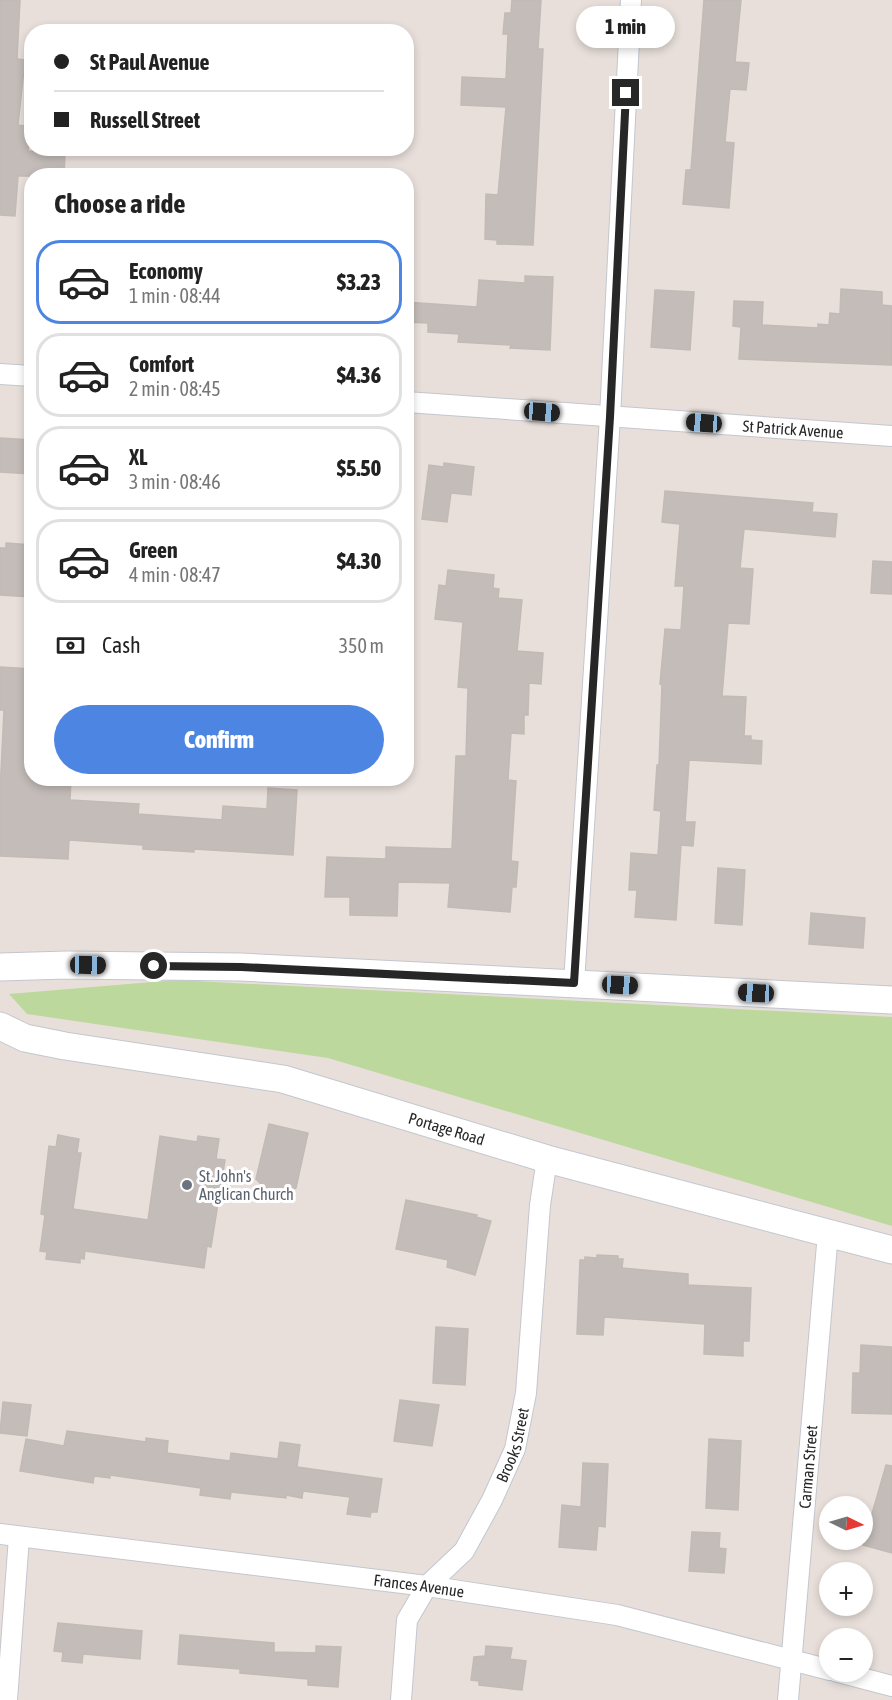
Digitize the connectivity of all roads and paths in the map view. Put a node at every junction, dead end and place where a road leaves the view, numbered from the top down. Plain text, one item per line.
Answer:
1 (631, 0) edge
2 (0, 374) edge
3 (24, 376) edge
4 (414, 403) edge
5 (610, 417) junction
6 (892, 436) edge
7 (0, 966) edge
8 (574, 983) junction
9 (892, 1000) edge
10 (0, 1026) edge
11 (547, 1159) junction
12 (828, 1233) junction
13 (892, 1250) edge
14 (10, 1535) edge
15 (428, 1586) junction
16 (791, 1659) junction
17 (819, 1667) edge
18 (873, 1681) edge
19 (892, 1686) edge
20 (8, 1700) edge
21 (401, 1700) edge
22 (788, 1700) edge

1 - 5 street
2 - 3 street
4 - 5 street, St Patrick Avenue
5 - 6 street, St Patrick Avenue
5 - 8 street
7 - 8 street
8 - 9 street
10 - 11 street, Portage Road
11 - 12 street, Portage Road
11 - 15 street, Brooks Street
12 - 13 street, Portage Road
12 - 16 street, Carman Street
14 - 15 street, Frances Avenue
14 - 20 street
15 - 16 street, Frances Avenue
15 - 21 street, Brooks Street
16 - 17 street, Frances Avenue
16 - 22 street, Carman Street
18 - 19 street

